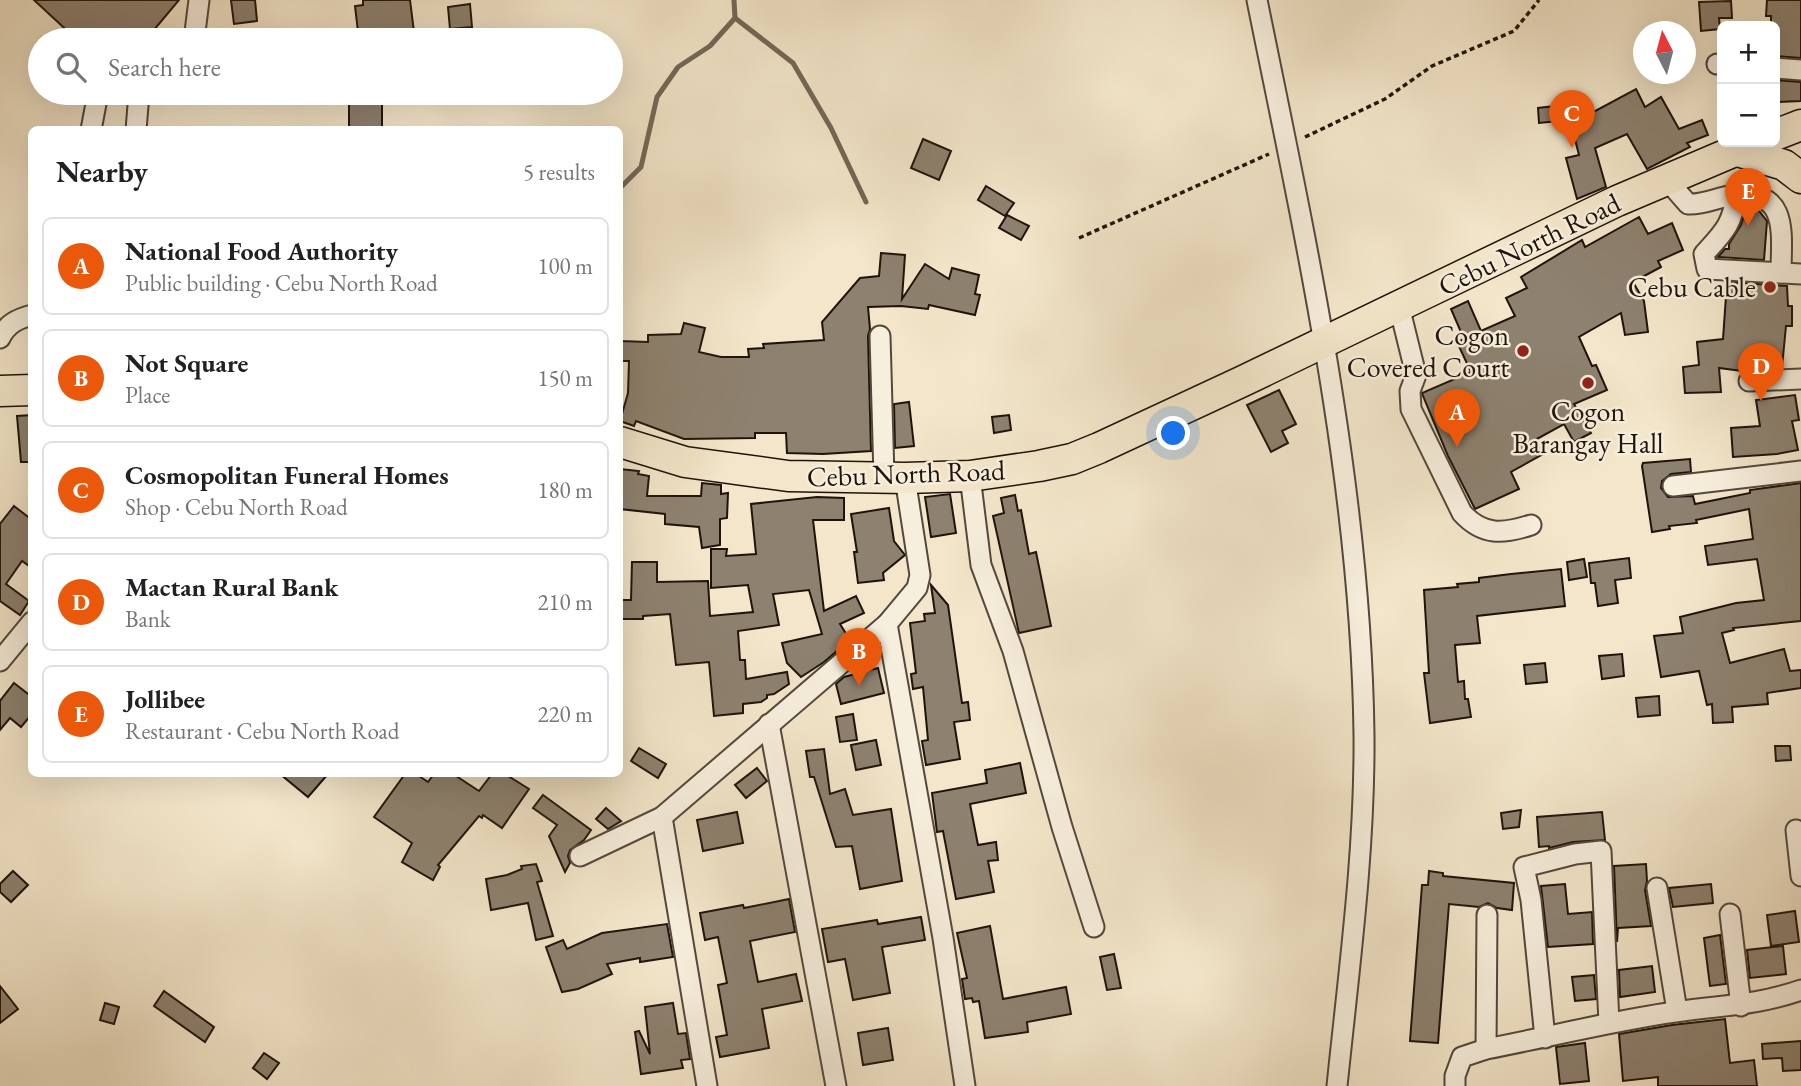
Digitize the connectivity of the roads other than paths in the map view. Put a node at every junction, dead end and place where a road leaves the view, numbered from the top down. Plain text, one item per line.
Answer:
1 (199, 0) edge
2 (1257, 0) edge
3 (196, 28) edge
4 (1780, 69) edge
5 (1801, 71) edge
6 (96, 105) edge
7 (138, 105) edge
8 (1801, 125) edge
9 (92, 126) edge
10 (136, 126) edge
11 (1780, 133) edge
12 (1743, 147) edge
13 (1747, 147) edge
14 (1801, 178) edge
15 (1667, 180) junction
16 (1736, 195) junction
17 (1791, 274) edge
18 (1399, 306) junction
19 (28, 316) edge
20 (880, 336) dead end
21 (0, 338) edge
22 (1323, 342) junction
23 (1801, 379) edge
24 (1749, 382) dead end
25 (28, 390) edge
26 (0, 391) edge
27 (623, 446) edge
28 (1801, 471) edge
29 (894, 477) junction
30 (970, 477) junction
31 (1673, 486) dead end
32 (1531, 525) dead end
33 (887, 624) junction
34 (28, 626) edge
35 (2, 653) edge
36 (769, 724) junction
37 (662, 817) junction
38 (1796, 830) dead end
39 (580, 856) dead end
40 (1801, 876) edge
41 (1657, 888) dead end
42 (1730, 914) dead end
43 (1487, 915) dead end
44 (1094, 927) dead end
45 (1801, 990) edge
46 (1741, 1006) junction
47 (1677, 1011) junction
48 (1609, 1023) junction
49 (1545, 1038) junction
50 (1486, 1049) junction
51 (707, 1086) edge
52 (836, 1086) edge
53 (965, 1086) edge
54 (1337, 1086) edge
55 (1455, 1086) edge

1 - 3 street
2 - 22 street
4 - 5 street
6 - 9 street
7 - 10 street
8 - 11 highway
12 - 15 highway, Cebu North Road
13 - 14 highway
15 - 16 street
15 - 18 highway, Cebu North Road
16 - 17 street
16 - 17 street
18 - 22 highway, Cebu North Road
18 - 32 street
19 - 21 street
20 - 29 street
22 - 30 highway, Cebu North Road
22 - 54 street
23 - 24 street
25 - 26 highway
27 - 29 highway, Cebu North Road
28 - 31 street
29 - 30 highway, Cebu North Road
29 - 33 street
30 - 44 street
33 - 36 street
33 - 53 street
34 - 35 street
36 - 37 street
36 - 52 street
37 - 39 street
37 - 51 street
38 - 40 street
41 - 47 street
42 - 46 street
43 - 50 street
45 - 46 street
46 - 47 street
47 - 48 street
48 - 49 street
48 - 49 street
49 - 50 street
50 - 55 street

